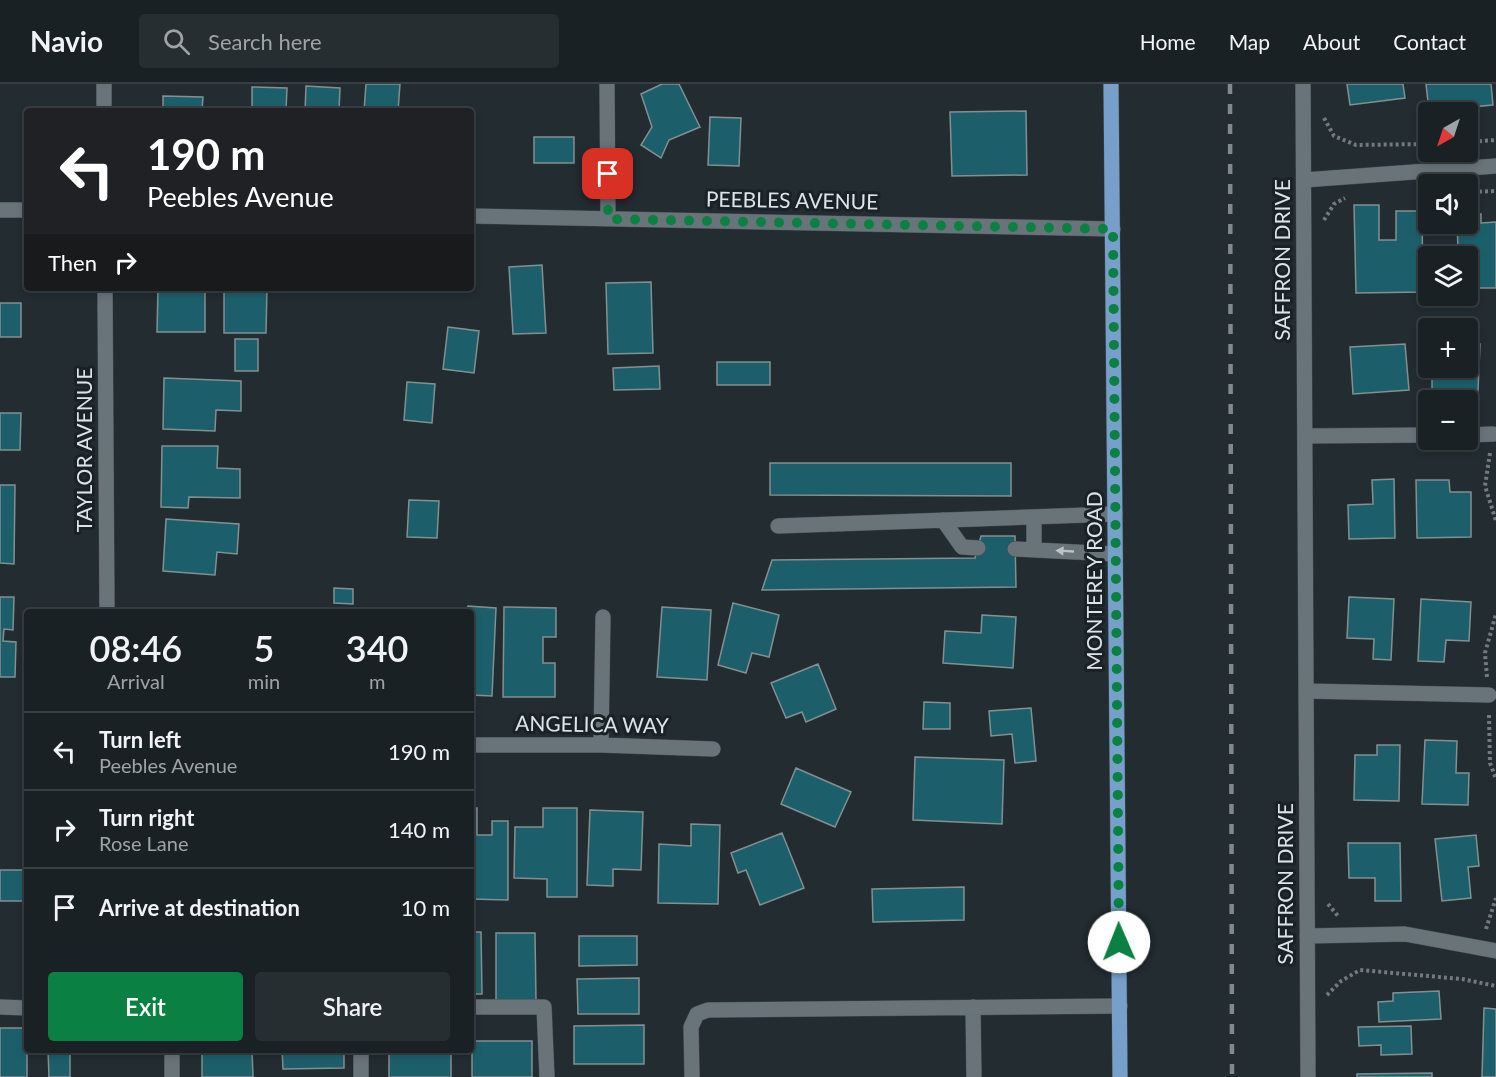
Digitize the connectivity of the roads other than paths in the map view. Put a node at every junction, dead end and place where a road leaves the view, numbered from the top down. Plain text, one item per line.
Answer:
1 (104, 84) edge
2 (607, 84) edge
3 (1111, 84) edge
4 (1303, 84) edge
5 (104, 108) edge
6 (1496, 166) edge
7 (1304, 180) junction
8 (0, 210) edge
9 (24, 210) edge
10 (474, 216) edge
11 (608, 219) junction
12 (1113, 229) junction
13 (105, 291) edge
14 (1493, 434) road end
15 (1418, 435) edge
16 (1478, 435) edge
17 (1305, 436) junction
18 (1115, 514) junction
19 (1034, 517) junction
20 (943, 520) junction
21 (778, 526) dead end
22 (978, 548) dead end
23 (1016, 549) dead end
24 (1034, 550) junction
25 (1115, 554) junction
26 (106, 609) edge
27 (603, 617) dead end
28 (1306, 691) junction
29 (1489, 695) dead end
30 (474, 745) edge
31 (601, 745) junction
32 (713, 749) dead end
33 (1307, 936) junction
34 (1496, 951) edge
35 (1120, 1006) junction
36 (0, 1007) edge
37 (474, 1007) edge
38 (973, 1007) junction
39 (24, 1008) edge
40 (172, 1053) edge
41 (362, 1053) edge
42 (172, 1077) edge
43 (361, 1077) edge
44 (546, 1077) edge
45 (692, 1077) edge
46 (974, 1077) edge
47 (1120, 1077) edge
48 (1308, 1077) edge

1 - 5 street
2 - 11 street
3 - 12 main road, MONTEREY ROAD
4 - 7 street, SAFFRON DRIVE
6 - 7 street
7 - 17 street, SAFFRON DRIVE
8 - 9 street
10 - 11 street, PEEBLES AVENUE
11 - 12 street, PEEBLES AVENUE
12 - 18 main road, MONTEREY ROAD
13 - 26 street, TAYLOR AVENUE
14 - 16 street
15 - 17 street
17 - 28 street, SAFFRON DRIVE
18 - 19 street
18 - 25 main road, MONTEREY ROAD
19 - 20 street
19 - 24 street
20 - 21 street
20 - 22 street
23 - 24 street
25 -> 24 street
25 - 35 main road, MONTEREY ROAD
27 - 31 street
28 - 29 street
28 - 33 street, SAFFRON DRIVE
30 - 31 street, ANGELICA WAY
31 - 32 street, ANGELICA WAY
33 - 34 street
33 - 48 street, SAFFRON DRIVE
35 - 38 street
35 - 47 main road, MONTEREY ROAD
36 - 39 street
37 - 44 street
38 - 45 street
38 - 46 street
40 - 42 street
41 - 43 street

